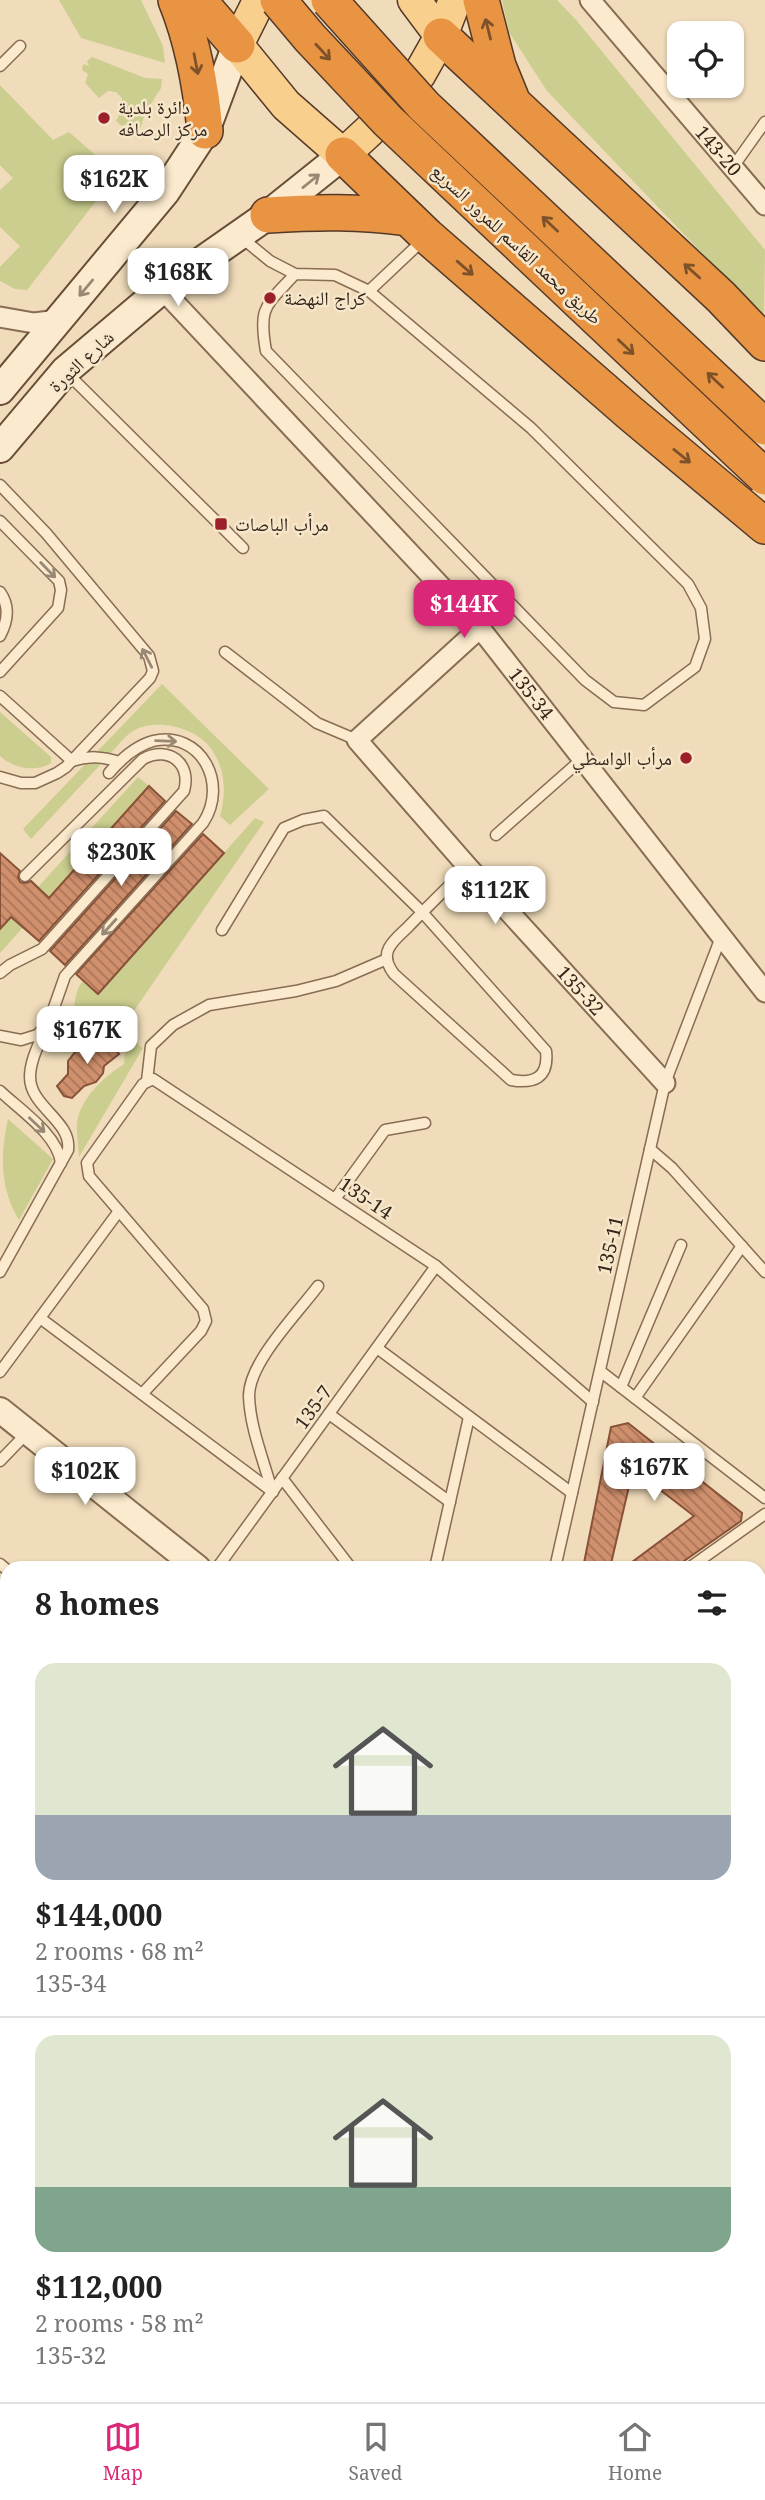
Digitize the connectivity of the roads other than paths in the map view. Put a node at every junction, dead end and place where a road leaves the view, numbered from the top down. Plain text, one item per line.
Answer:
1 (176, 0) edge
2 (198, 0) edge
3 (329, 0) edge
4 (414, 0) edge
5 (455, 0) edge
6 (481, 0) edge
7 (590, 0) edge
8 (268, 2) edge
9 (441, 37) junction
10 (237, 45) junction
11 (20, 46) dead end
12 (0, 66) edge
13 (419, 75) dead end
14 (514, 104) junction
15 (765, 122) edge
16 (370, 130) dead end
17 (205, 131) junction
18 (343, 155) junction
19 (733, 167) junction
20 (765, 205) edge
21 (268, 215) junction
22 (418, 227) junction
23 (239, 236) junction
24 (295, 274) junction
25 (162, 289) junction
26 (369, 291) junction
27 (0, 317) edge
28 (60, 320) junction
29 (765, 343) edge
30 (65, 371) junction
31 (0, 390) edge
32 (765, 427) edge
33 (0, 447) edge
34 (765, 477) edge
35 (0, 485) edge
36 (0, 521) edge
37 (765, 526) edge
38 (243, 548) dead end
39 (0, 592) edge
40 (480, 628) junction
41 (0, 636) edge
42 (225, 652) dead end
43 (0, 672) edge
44 (0, 696) edge
45 (357, 740) junction
46 (582, 759) junction
47 (72, 761) junction
48 (119, 762) junction
49 (109, 773) dead end
50 (0, 777) edge
51 (496, 835) dead end
52 (468, 867) junction
53 (25, 876) dead end
54 (422, 912) junction
55 (222, 930) dead end
56 (721, 937) junction
57 (387, 959) junction
58 (0, 973) edge
59 (765, 992) edge
60 (46, 1027) dead end
61 (0, 1036) edge
62 (147, 1081) junction
63 (665, 1083) junction
64 (0, 1091) edge
65 (425, 1123) dead end
66 (650, 1149) junction
67 (61, 1166) junction
68 (335, 1199) junction
69 (119, 1211) junction
70 (681, 1245) dead end
71 (742, 1246) junction
72 (436, 1266) junction
73 (0, 1272) edge
74 (765, 1272) edge
75 (318, 1286) dead end
76 (40, 1318) junction
77 (377, 1348) junction
78 (600, 1371) junction
79 (0, 1372) edge
80 (621, 1387) junction
81 (142, 1394) junction
82 (635, 1398) junction
83 (593, 1402) junction
84 (0, 1410) edge
85 (329, 1414) junction
86 (470, 1417) junction
87 (28, 1432) junction
88 (0, 1461) edge
89 (282, 1478) junction
90 (273, 1492) junction
91 (572, 1493) junction
92 (765, 1498) edge
93 (450, 1502) junction
94 (765, 1514) edge
95 (189, 1561) edge
96 (222, 1561) edge
97 (346, 1561) edge
98 (437, 1561) edge
99 (557, 1561) edge
100 (699, 1561) edge

1 -> 17 highway
2 - 10 highway
32 -> 3 highway, طريق محمد القاسم للمرور السريع, bridge
4 - 9 main road
5 - 9 main road
14 -> 6 highway
7 - 19 street, 143-20
8 - 10 main road, شارع الثورة
8 -> 34 highway, طريق محمد القاسم للمرور السريع, bridge
9 - 13 main road
9 - 14 highway
10 - 17 main road, شارع الثورة
10 - 18 main road
11 - 12 lane
29 -> 14 highway
15 - 19 lane
16 - 18 main road, شارع الثورة
17 -> 28 main road, شارع الثورة
21 -> 18 main road, شارع الثورة
18 - 22 highway
19 - 20 street, 143-20
21 - 22 highway
21 - 23 main road, شارع الثورة
22 - 26 lane
22 -> 37 highway
23 - 24 lane
23 - 25 main road, شارع الثورة
24 - 26 lane
24 - 26 lane
25 - 30 main road, شارع الثورة
25 - 40 street, 135-34
27 - 28 street
28 - 31 main road, شارع الثورة
30 - 33 main road, شارع الثورة
30 - 38 lane
47 -> 35 lane
36 -> 43 lane
39 - 41 lane
40 - 45 street
40 - 46 street, 135-34
42 - 45 lane
44 - 47 lane
45 - 52 street, 135-32
46 - 51 lane
46 - 56 street, 135-34
47 - 48 lane
47 - 50 lane
48 - 49 lane
48 -> 61 lane
52 - 54 lane
52 - 63 street, 135-32
53 - 58 lane
54 - 55 lane
54 - 57 lane
54 - 57 lane
56 - 59 street, 135-34
56 - 63 lane, 135-11
57 - 62 lane
60 - 67 lane
62 - 68 lane, 135-14
62 - 69 lane
63 - 66 lane, 135-11
64 -> 67 lane
65 - 68 lane
66 - 71 lane
66 - 78 lane, 135-11
67 - 73 lane
68 - 72 lane, 135-14
69 - 76 lane
69 - 81 lane
70 - 80 lane
71 - 74 lane
71 - 82 lane
72 - 77 lane, 135-7
72 - 83 lane, 135-14
75 - 90 lane
76 - 79 lane
76 - 81 lane
77 - 85 lane, 135-7
77 - 86 lane
78 - 80 lane
78 - 83 lane, 135-11
80 - 82 lane
81 - 90 lane
82 - 92 lane
83 - 91 lane, 135-11
84 - 87 street
85 - 89 lane, 135-7
85 - 93 lane
86 - 91 lane
86 - 93 lane
87 - 88 lane
87 - 95 street
89 - 90 lane, 135-7
89 - 97 lane
90 - 96 lane, 135-7
91 - 99 lane, 135-11
93 - 98 lane
94 - 100 lane

